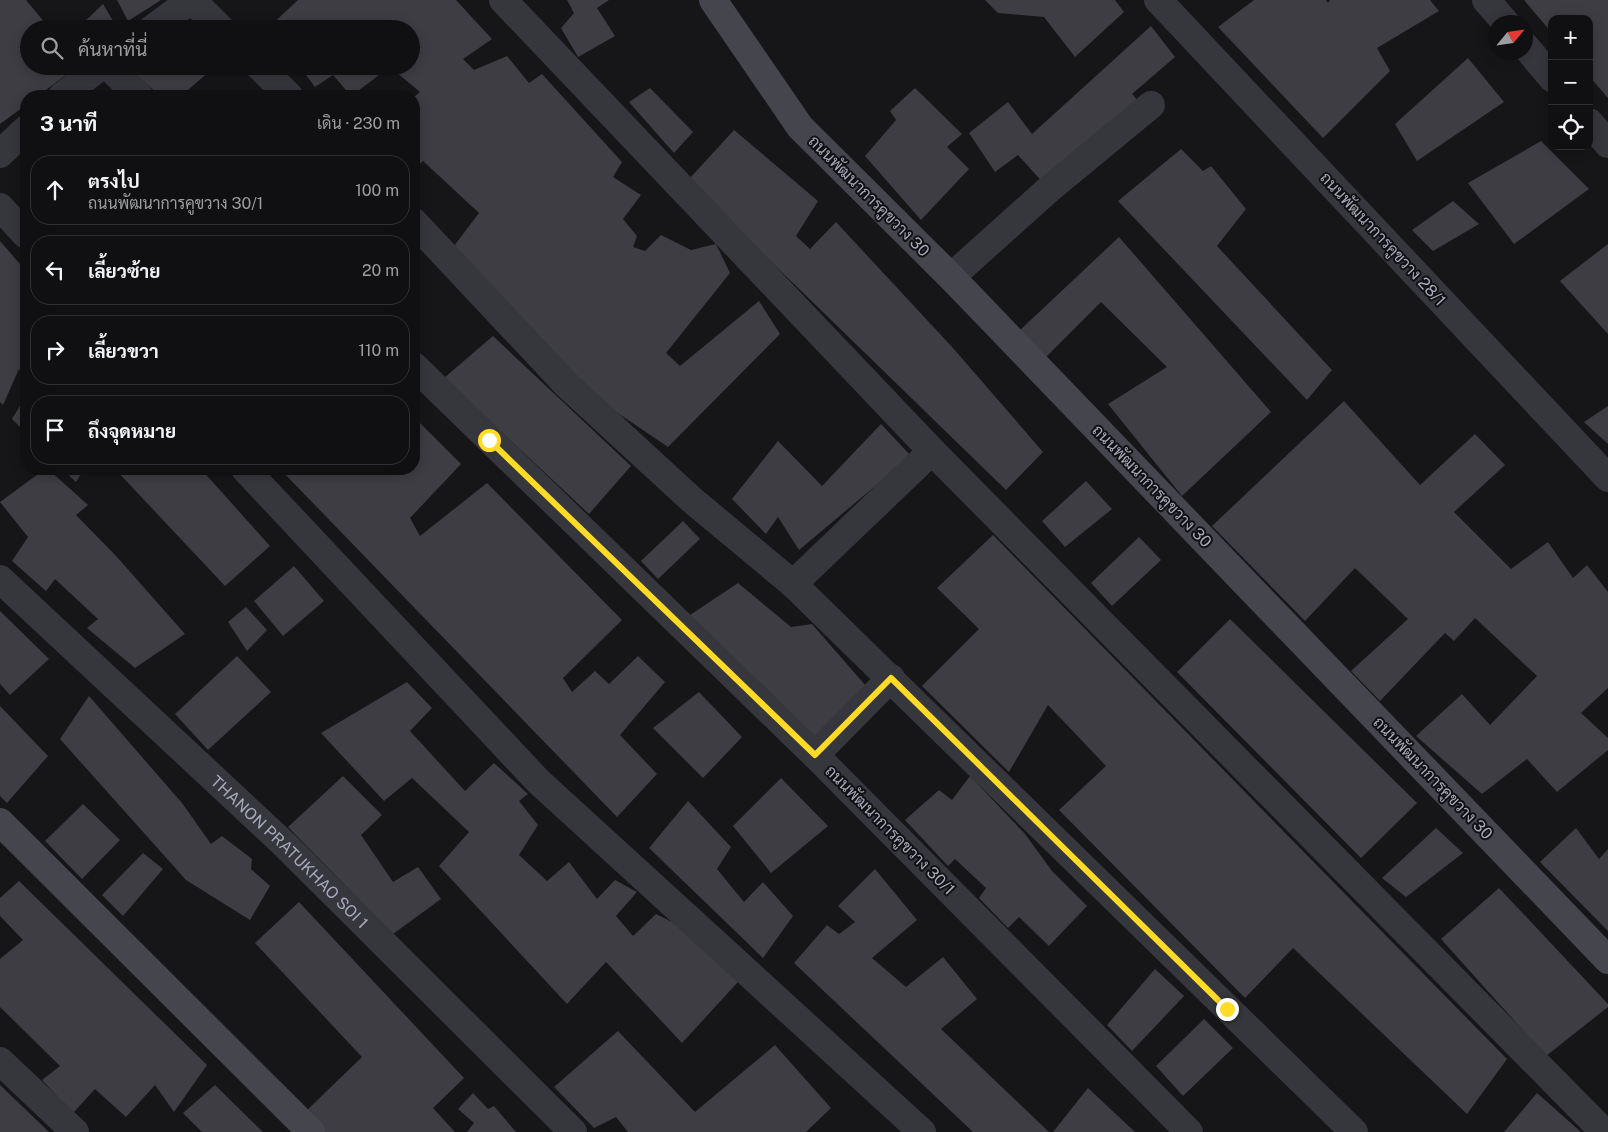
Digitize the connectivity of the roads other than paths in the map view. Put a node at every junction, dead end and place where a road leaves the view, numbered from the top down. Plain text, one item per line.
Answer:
1 (192, 0) edge
2 (503, 0) edge
3 (713, 0) edge
4 (1158, 0) edge
5 (1486, 0) edge
6 (1499, 15) edge
7 (164, 20) edge
8 (212, 20) edge
9 (1533, 55) edge
10 (1548, 73) edge
11 (89, 75) edge
12 (117, 75) edge
13 (268, 75) edge
14 (70, 90) edge
15 (133, 90) edge
16 (283, 90) edge
17 (1151, 105) dead end
18 (1593, 127) edge
19 (20, 135) edge
20 (1608, 144) edge
21 (0, 154) edge
22 (0, 207) edge
23 (420, 228) edge
24 (20, 229) edge
25 (951, 277) junction
26 (420, 372) edge
27 (932, 451) junction
28 (251, 475) edge
29 (1608, 478) edge
30 (0, 579) edge
31 (793, 584) junction
32 (891, 678) junction
33 (815, 755) junction
34 (0, 822) edge
35 (1608, 960) edge
36 (0, 1062) edge
37 (75, 1132) edge
38 (311, 1132) edge
39 (573, 1132) edge
40 (922, 1132) edge
41 (1189, 1132) edge
42 (1354, 1132) edge
43 (1604, 1132) edge

1 - 7 street
1 - 8 street
2 - 27 street
3 - 25 street, ถนนพัฒนาการคูขวาง 30
4 - 29 street, ถนนพัฒนาการคูขวาง 28/1
5 - 6 street
9 - 10 street
11 - 14 street
12 - 15 street
13 - 16 street
17 - 25 street
18 - 20 street
19 - 21 street
22 - 24 street
23 - 31 street
25 - 35 street, ถนนพัฒนาการคูขวาง 30
26 - 33 street, ถนนพัฒนาการคูขวาง 30/1
27 - 31 street
27 - 43 street
28 - 40 street
30 - 39 street, THANON PRATUKHAO SOI 1
31 - 32 street
32 - 33 street
32 - 42 street
33 - 41 street, ถนนพัฒนาการคูขวาง 30/1
34 - 38 street
36 - 37 street

